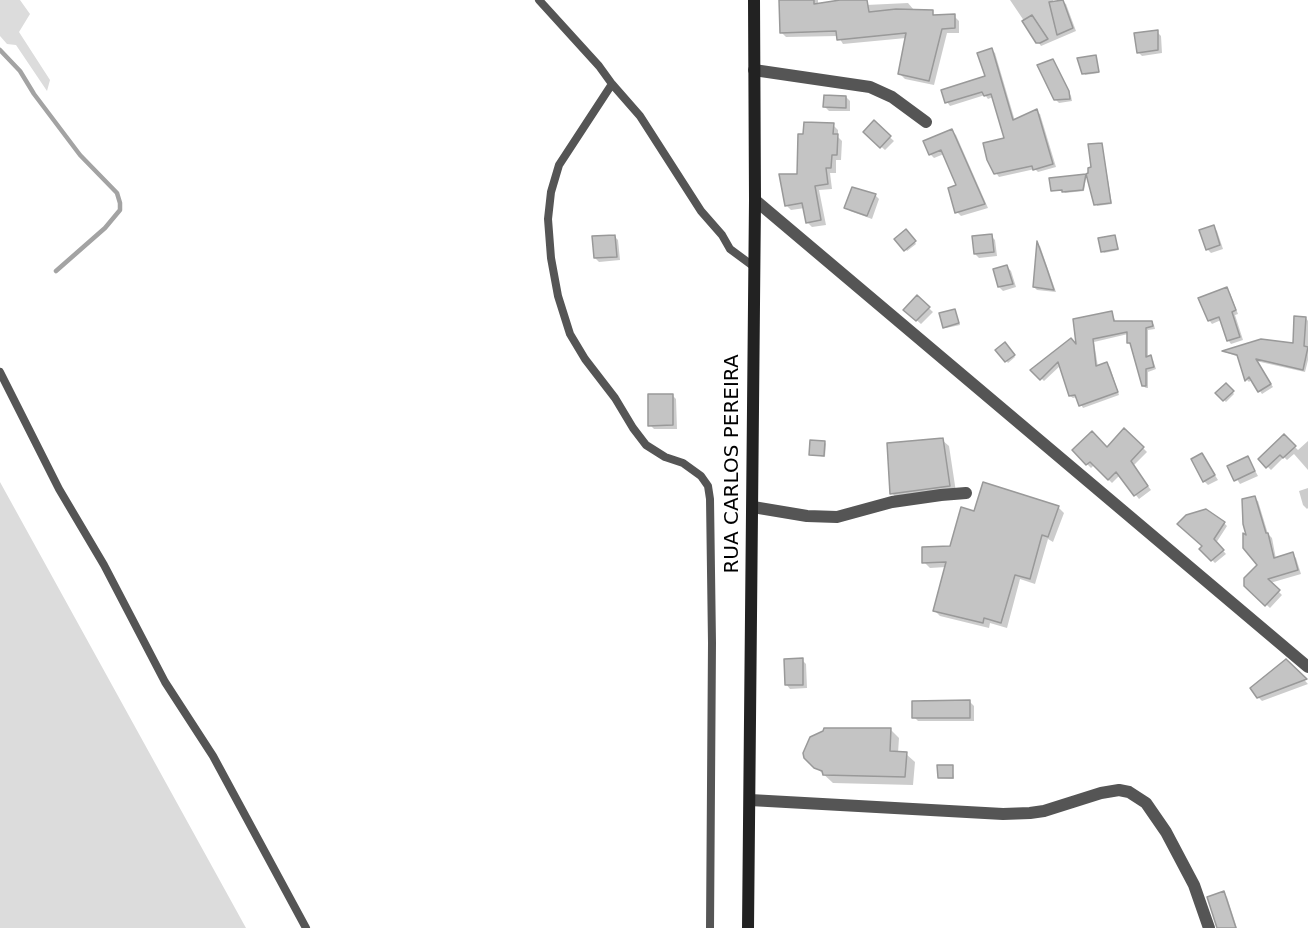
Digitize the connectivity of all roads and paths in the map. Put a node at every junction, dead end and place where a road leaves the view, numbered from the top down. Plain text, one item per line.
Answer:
1 (539, 0) edge
2 (754, 0) edge
3 (754, 70) junction
4 (612, 84) junction
5 (926, 122) dead end
6 (755, 200) junction
7 (753, 266) junction
8 (0, 372) edge
9 (966, 493) dead end
10 (753, 507) junction
11 (1308, 667) edge
12 (750, 800) junction
13 (306, 928) edge
14 (710, 928) edge
15 (748, 928) edge
16 (1209, 928) edge

1 - 4 lane
2 - 3 main road, RUA CARLOS PEREIRA
3 - 5 street
3 - 6 main road, RUA CARLOS PEREIRA
4 - 7 lane
4 - 14 lane
6 - 7 main road, RUA CARLOS PEREIRA
6 - 11 street
7 - 10 main road, RUA CARLOS PEREIRA
8 - 13 lane
9 - 10 street
10 - 12 main road, RUA CARLOS PEREIRA
12 - 15 main road, RUA CARLOS PEREIRA
12 - 16 street

